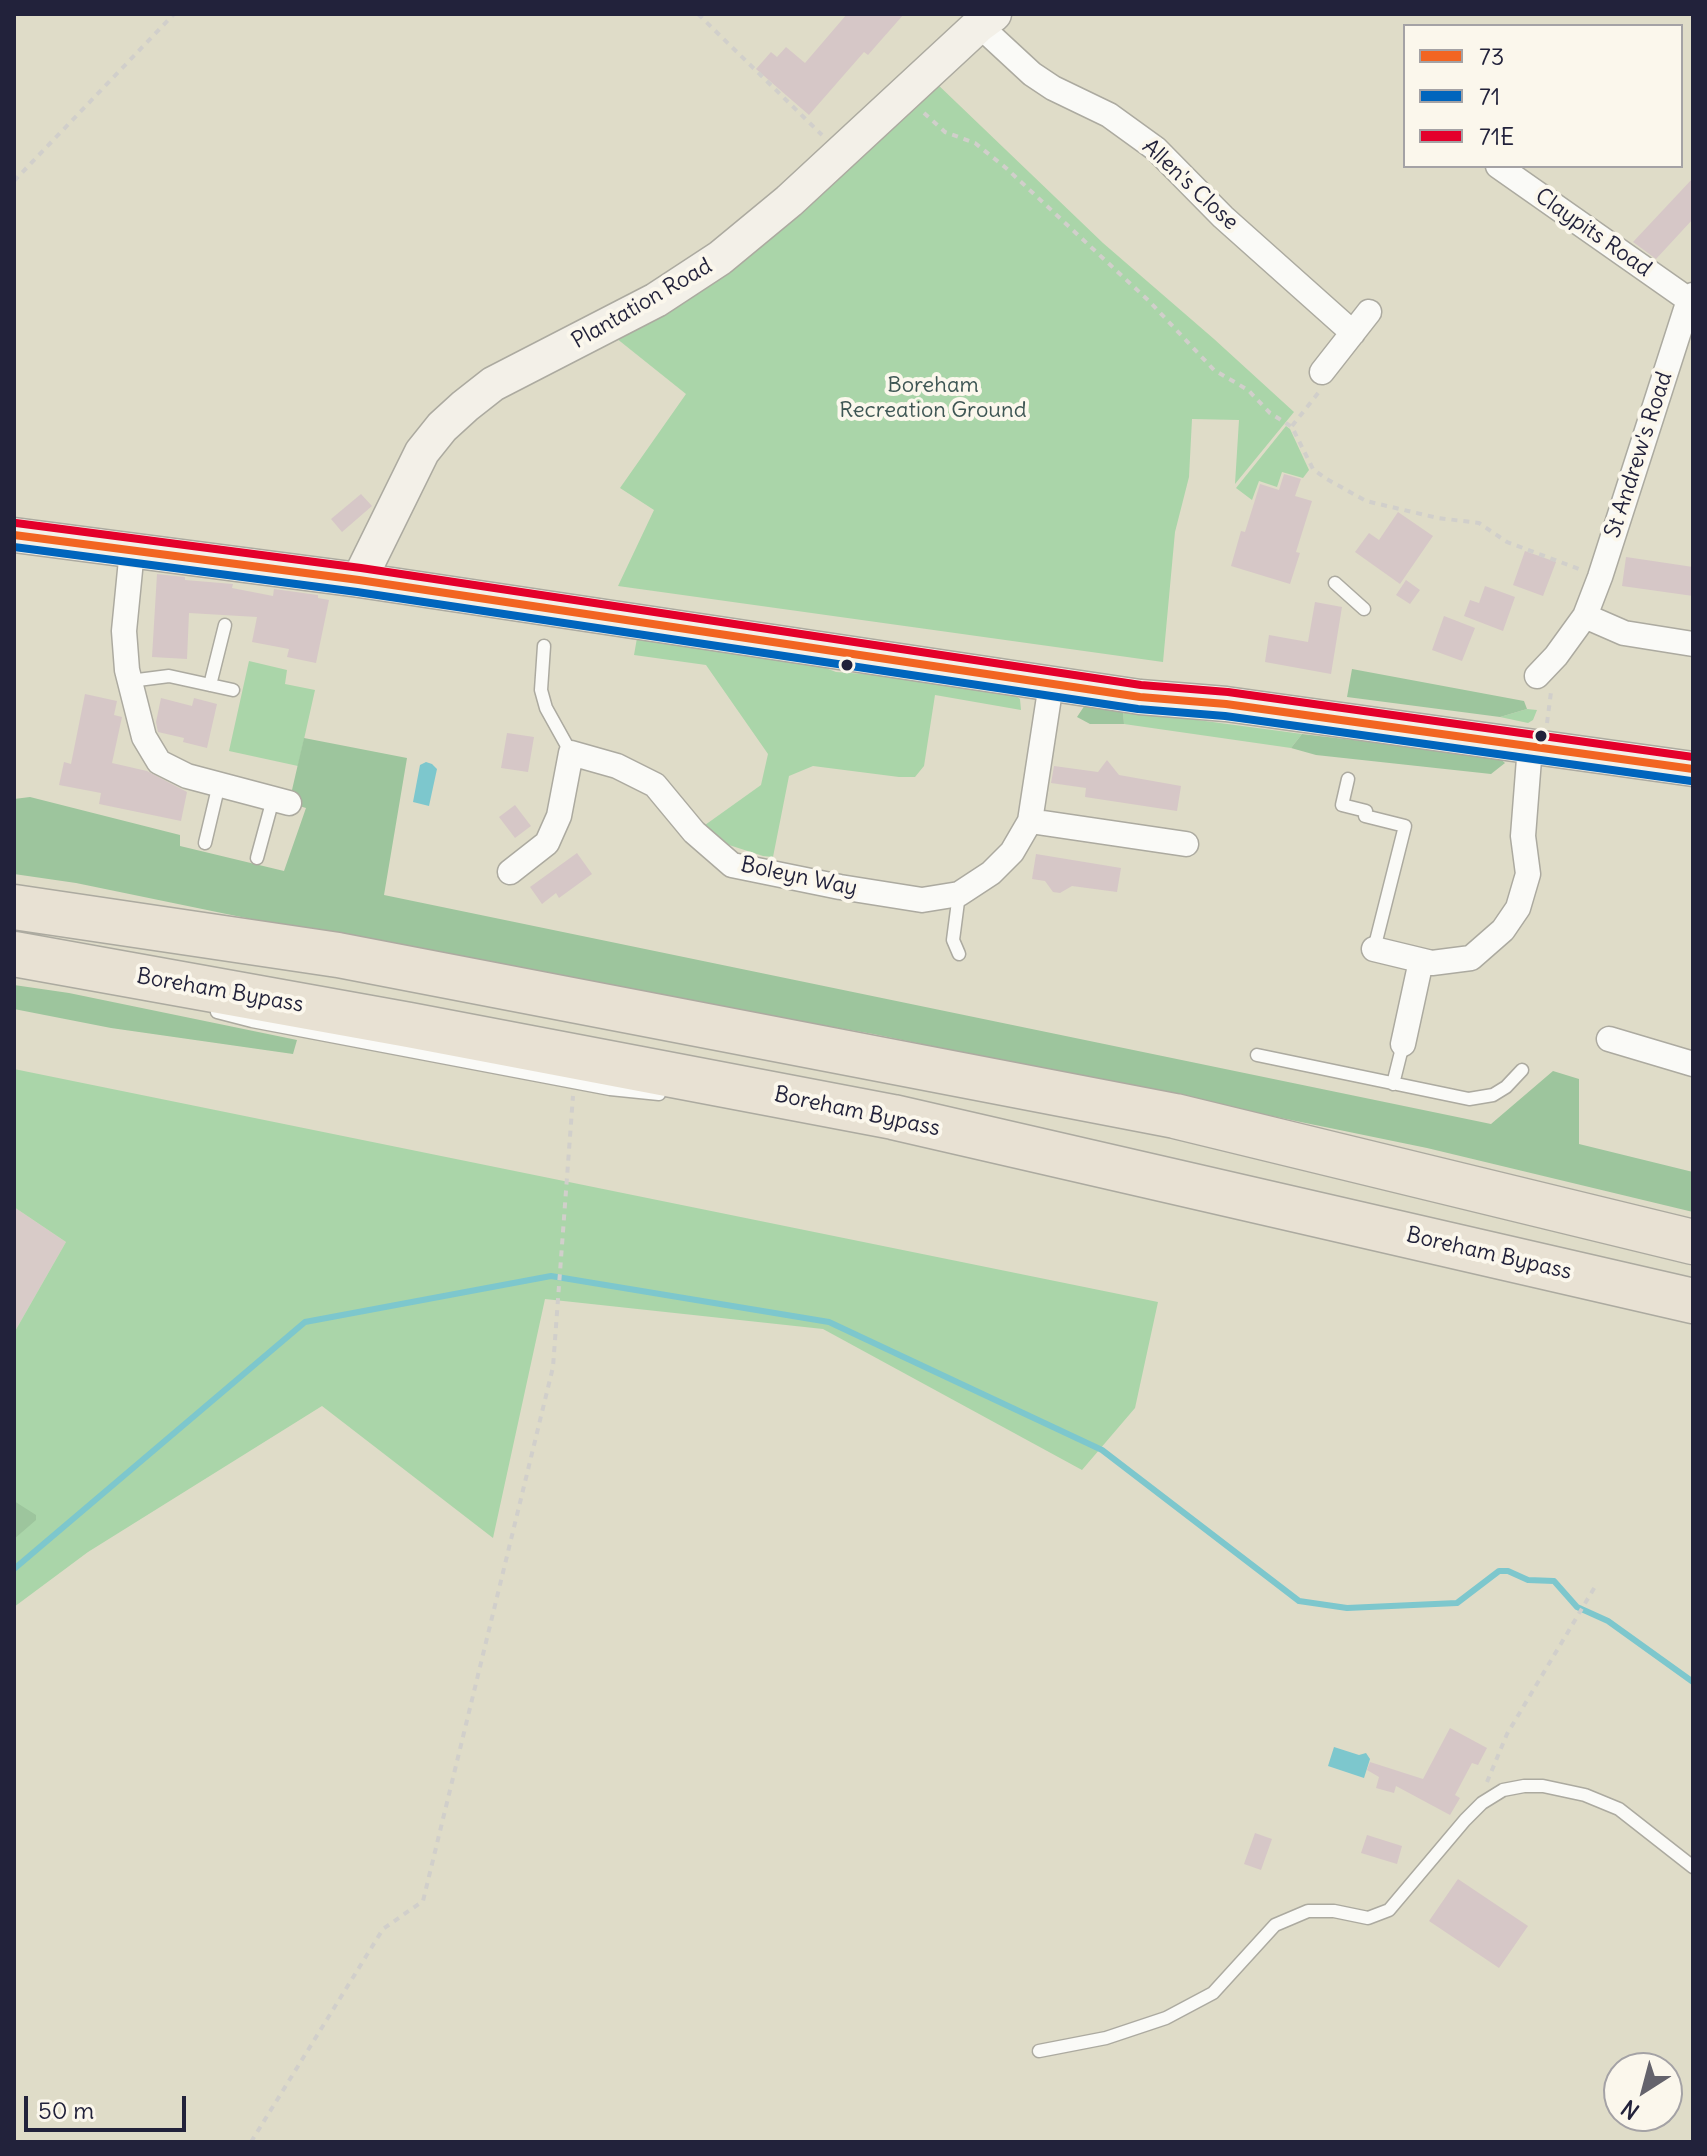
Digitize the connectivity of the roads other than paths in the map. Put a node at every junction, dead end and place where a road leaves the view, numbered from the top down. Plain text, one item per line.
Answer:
1 (986, 20) edge
2 (1501, 168) edge
3 (1691, 298) edge
4 (1369, 312) dead end
5 (1353, 333) junction
6 (1322, 372) road end
7 (14, 535) edge
8 (132, 550) junction
9 (359, 580) junction
10 (1335, 583) dead end
11 (1364, 609) dead end
12 (1585, 616) junction
13 (225, 625) dead end
14 (1693, 644) edge
15 (544, 646) dead end
16 (1537, 676) dead end
17 (130, 681) junction
18 (1051, 684) junction
19 (210, 685) junction
20 (233, 690) dead end
21 (1539, 748) junction
22 (571, 753) junction
23 (1693, 769) edge
24 (1348, 779) dead end
25 (219, 784) junction
26 (281, 801) joint
27 (1030, 821) junction
28 (205, 843) dead end
29 (1186, 844) dead end
30 (257, 858) dead end
31 (510, 872) dead end
32 (959, 894) junction
33 (14, 907) edge
34 (1374, 949) joint
35 (959, 954) dead end
36 (14, 956) edge
37 (1421, 961) junction
38 (133, 989) dead end
39 (207, 1009) dead end
40 (1609, 1039) dead end
41 (1403, 1044) joint
42 (1257, 1055) dead end
43 (1693, 1064) edge
44 (1522, 1070) dead end
45 (1393, 1084) junction
46 (673, 1095) dead end
47 (736, 1101) dead end
48 (893, 1117) junction
49 (1693, 1242) edge
50 (1693, 1301) edge
51 (1693, 1867) edge
52 (1039, 2051) dead end

1 - 5 street, Allen's Close
1 - 9 main road, Plantation Road
2 - 3 street, Claypits Road
3 - 12 street, St Andrew's Road
4 - 5 street
5 - 6 street
7 - 8 main road
8 - 9 main road
8 - 17 street
9 - 18 main road
10 - 11 lane
12 - 14 street
12 - 16 street, St Andrew's Road
13 - 19 lane
15 - 22 lane
17 - 19 lane
17 - 25 street
18 - 21 main road
18 - 27 street, Boleyn Way
19 - 20 lane
21 - 23 main road
21 - 37 street
22 - 31 street
22 - 32 street, Boleyn Way
24 - 34 lane
25 - 26 street
25 - 28 lane
26 - 30 lane
27 - 29 street
27 - 32 street, Boleyn Way
32 - 35 lane
33 - 49 highway
34 - 37 street
36 - 38 lane
36 - 48 highway, Boreham Bypass
37 - 41 street
39 - 46 lane
40 - 43 street
41 - 45 lane
42 - 45 lane
44 - 45 lane
47 - 48 lane
48 - 50 highway, Boreham Bypass
51 - 52 lane

